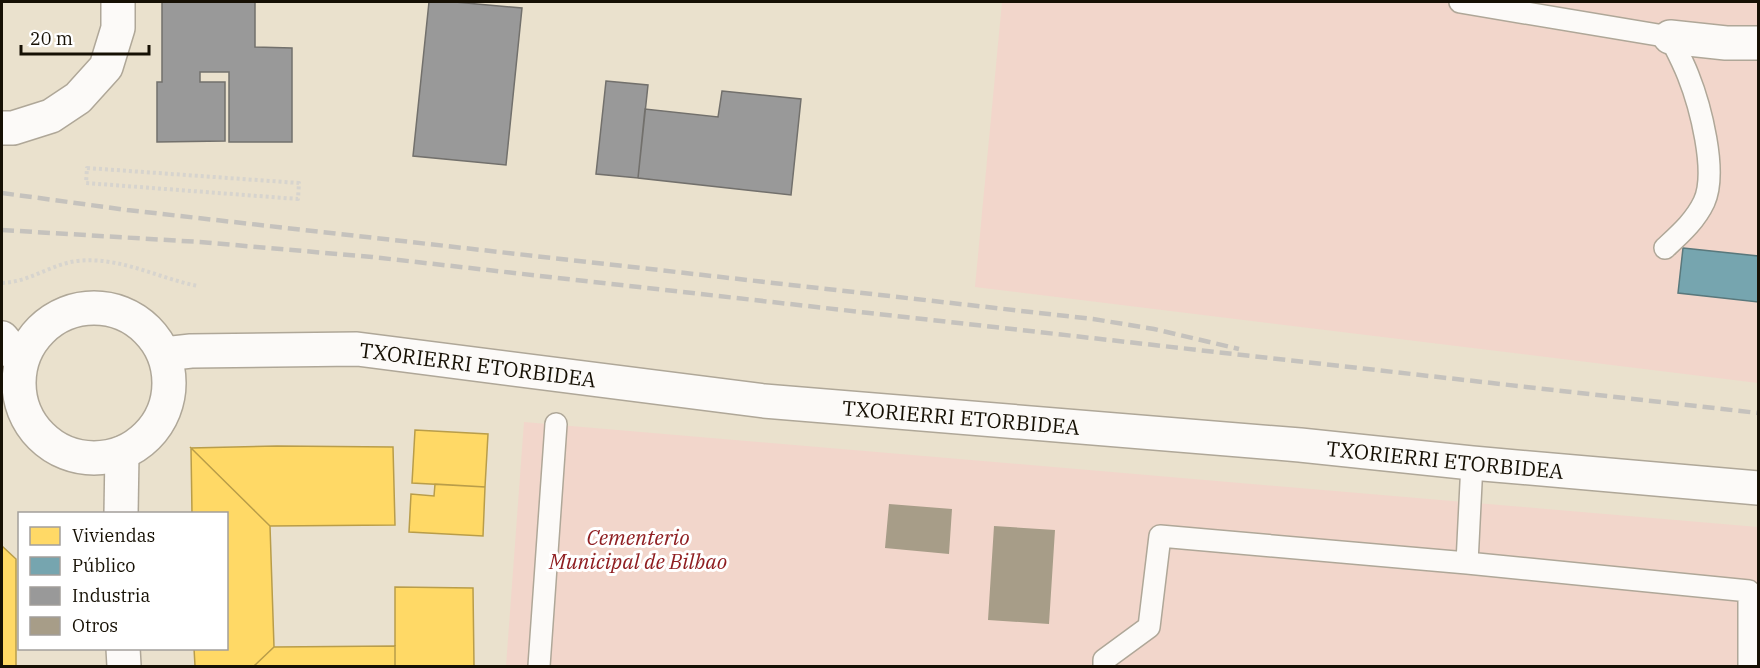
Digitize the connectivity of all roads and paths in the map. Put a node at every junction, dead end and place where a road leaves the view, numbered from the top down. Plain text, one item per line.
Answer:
1 (1460, 2) edge
2 (118, 15) edge
3 (1670, 37) junction
4 (1758, 43) edge
5 (2, 128) edge
6 (116, 170) joint
7 (1665, 248) dead end
8 (2, 284) edge
9 (198, 286) dead end
10 (11, 350) edge
11 (164, 354) junction
12 (556, 424) dead end
13 (122, 453) junction
14 (1472, 463) junction
15 (1758, 488) edge
16 (121, 512) edge
17 (1467, 563) junction
18 (123, 650) edge
19 (124, 666) edge
20 (539, 666) edge
21 (1104, 666) edge
22 (1749, 666) edge

1 - 3 lane
2 - 5 street
3 - 4 street
3 - 7 lane
6 - 6 path
8 - 9 path
10 - 11 street
10 - 13 street
11 - 13 street
11 - 14 street, TXORIERRI ETORBIDEA
12 - 20 lane
13 - 16 street
14 - 15 street, TXORIERRI ETORBIDEA
14 - 17 lane
17 - 21 lane
17 - 22 lane
18 - 19 street

